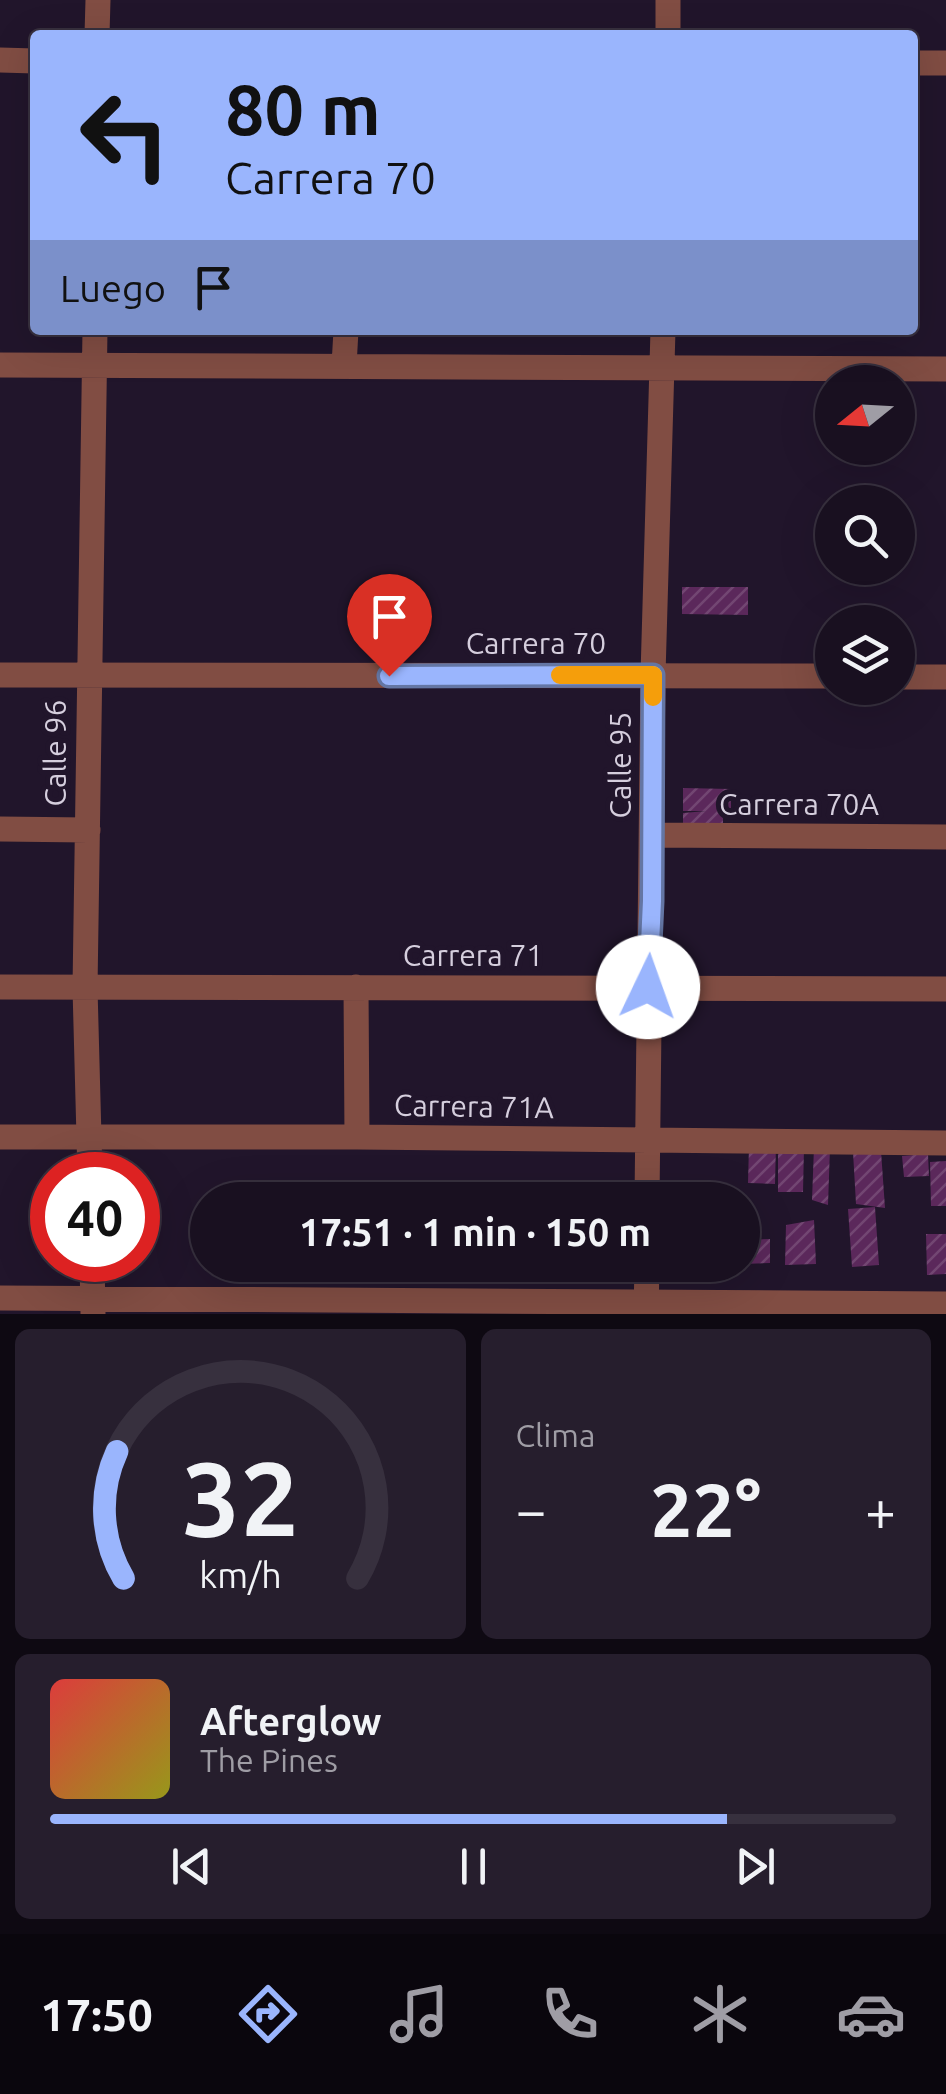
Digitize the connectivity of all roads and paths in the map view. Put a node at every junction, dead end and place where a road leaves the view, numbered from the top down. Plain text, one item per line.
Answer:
1 (98, 0) edge
2 (668, 0) edge
3 (97, 30) edge
4 (668, 30) edge
5 (0, 60) edge
6 (30, 61) edge
7 (918, 63) edge
8 (946, 64) edge
9 (95, 335) edge
10 (346, 335) edge
11 (663, 335) edge
12 (0, 365) edge
13 (344, 366) junction
14 (662, 366) junction
15 (95, 367) junction
16 (946, 369) edge
17 (0, 675) edge
18 (653, 675) junction
19 (88, 676) junction
20 (815, 676) edge
21 (915, 677) edge
22 (946, 678) edge
23 (0, 828) edge
24 (88, 830) junction
25 (652, 836) junction
26 (946, 837) edge
27 (0, 987) edge
28 (648, 987) junction
29 (85, 988) junction
30 (356, 988) junction
31 (946, 989) edge
32 (357, 1136) junction
33 (0, 1137) edge
34 (89, 1139) junction
35 (647, 1142) junction
36 (946, 1143) edge
37 (89, 1152) edge
38 (647, 1182) edge
39 (92, 1282) edge
40 (647, 1282) edge
41 (0, 1298) edge
42 (946, 1304) edge
43 (93, 1307) edge
44 (646, 1308) edge

1 - 3 street
2 - 4 street
5 - 6 street
7 - 8 street
9 - 15 street, Calle 96
10 - 13 street
11 - 14 street, Calle 95
12 - 15 street
13 - 14 street
13 - 15 street
14 - 16 street
14 - 18 street, Calle 95
15 - 19 street, Calle 96
17 - 19 street, Carrera 70
18 - 19 street, Carrera 70
18 - 20 street, Carrera 70
18 - 25 street, Calle 95
19 - 24 street, Calle 96
21 - 22 street
23 - 24 street
24 - 29 street, Calle 96
25 - 26 street, Carrera 70A
25 - 28 street, Calle 95
27 - 29 street, Carrera 71
28 - 30 street, Carrera 71
28 - 31 street, Carrera 71
28 - 35 street, Calle 95
29 - 30 street, Carrera 71
29 - 34 street, Calle 96
30 - 32 street
32 - 34 street, Carrera 71A
32 - 35 street, Carrera 71A
33 - 34 street, Carrera 71A
34 - 37 street, Calle 96
35 - 36 street, Carrera 71A
35 - 38 street, Calle 95
39 - 43 street
40 - 44 street
41 - 43 street
42 - 44 street
43 - 44 street

